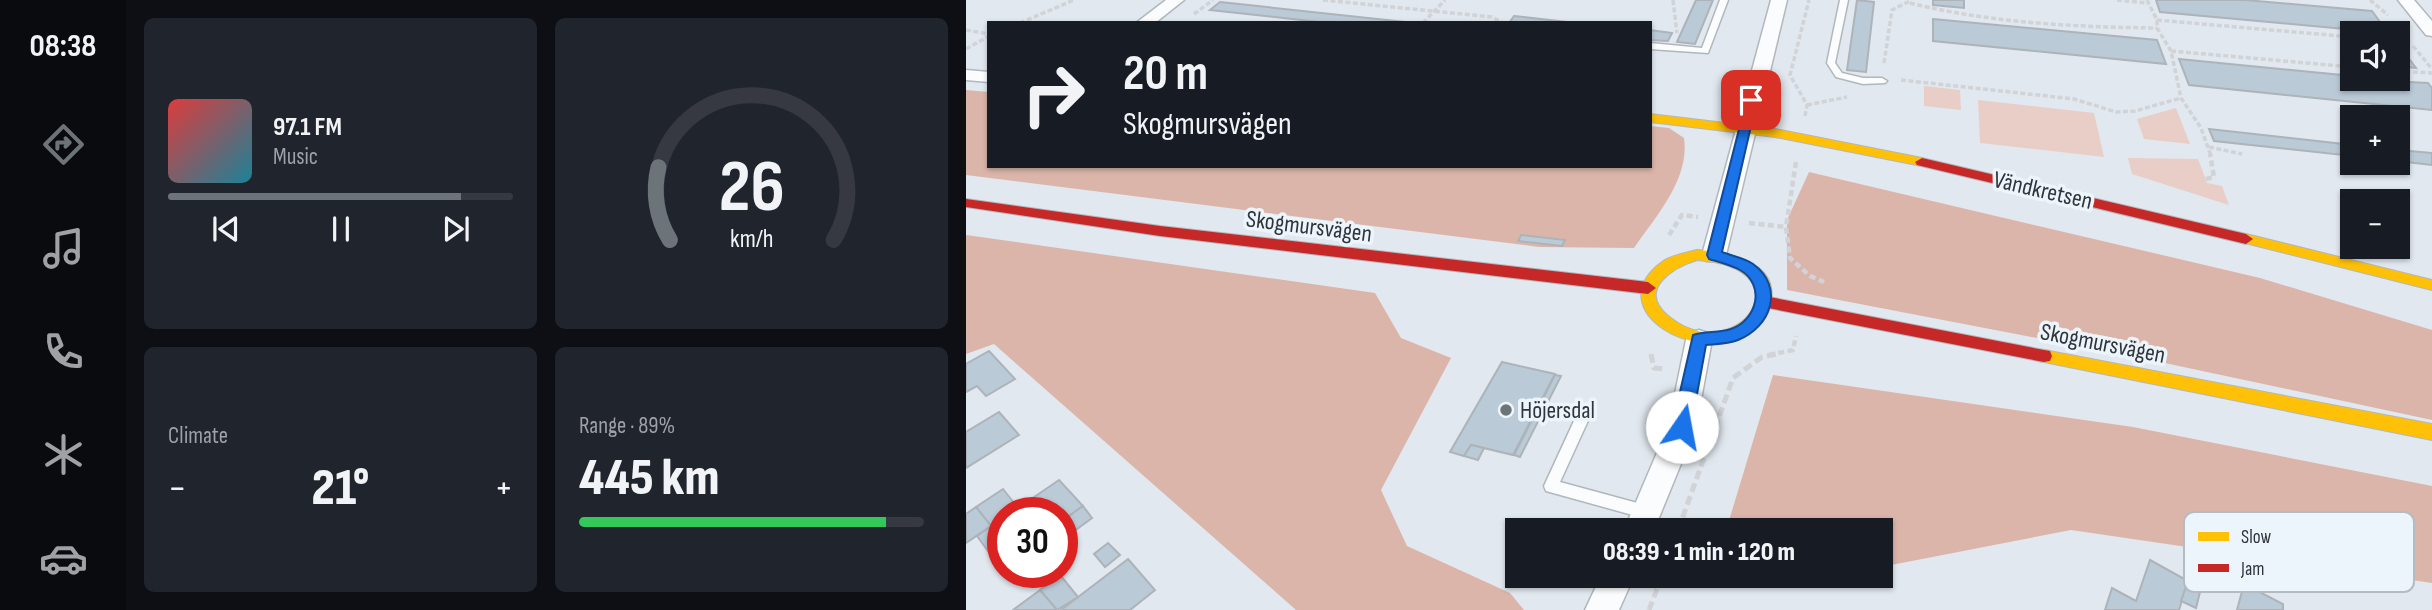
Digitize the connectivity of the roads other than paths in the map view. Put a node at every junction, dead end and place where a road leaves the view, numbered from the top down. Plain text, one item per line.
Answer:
1 (1176, 0) edge
2 (1724, 0) edge
3 (1779, 0) edge
4 (1844, 0) edge
5 (2406, 0) edge
6 (1147, 21) edge
7 (2432, 31) edge
8 (1652, 46) edge
9 (966, 75) edge
10 (987, 77) edge
11 (1882, 81) road end
12 (1652, 118) edge
13 (1745, 126) junction
14 (966, 203) edge
15 (1714, 255) junction
16 (2432, 285) edge
17 (1648, 288) junction
18 (1764, 302) junction
19 (1699, 340) junction
20 (1585, 412) dead end
21 (2432, 432) edge
22 (1635, 518) edge
23 (1644, 518) edge
24 (1612, 588) edge
25 (1602, 610) edge

1 - 6 street
2 - 8 lane
3 - 13 street
4 - 11 lane
5 - 7 street
9 - 10 street
12 - 13 street, Vändkretsen
13 - 15 street
13 - 16 street, Vändkretsen
14 - 17 street, Skogmursvägen
15 - 17 street
15 - 18 street
17 - 19 street
18 - 19 street
18 - 21 street, Skogmursvägen
19 - 23 street
20 - 22 lane
24 - 25 street

